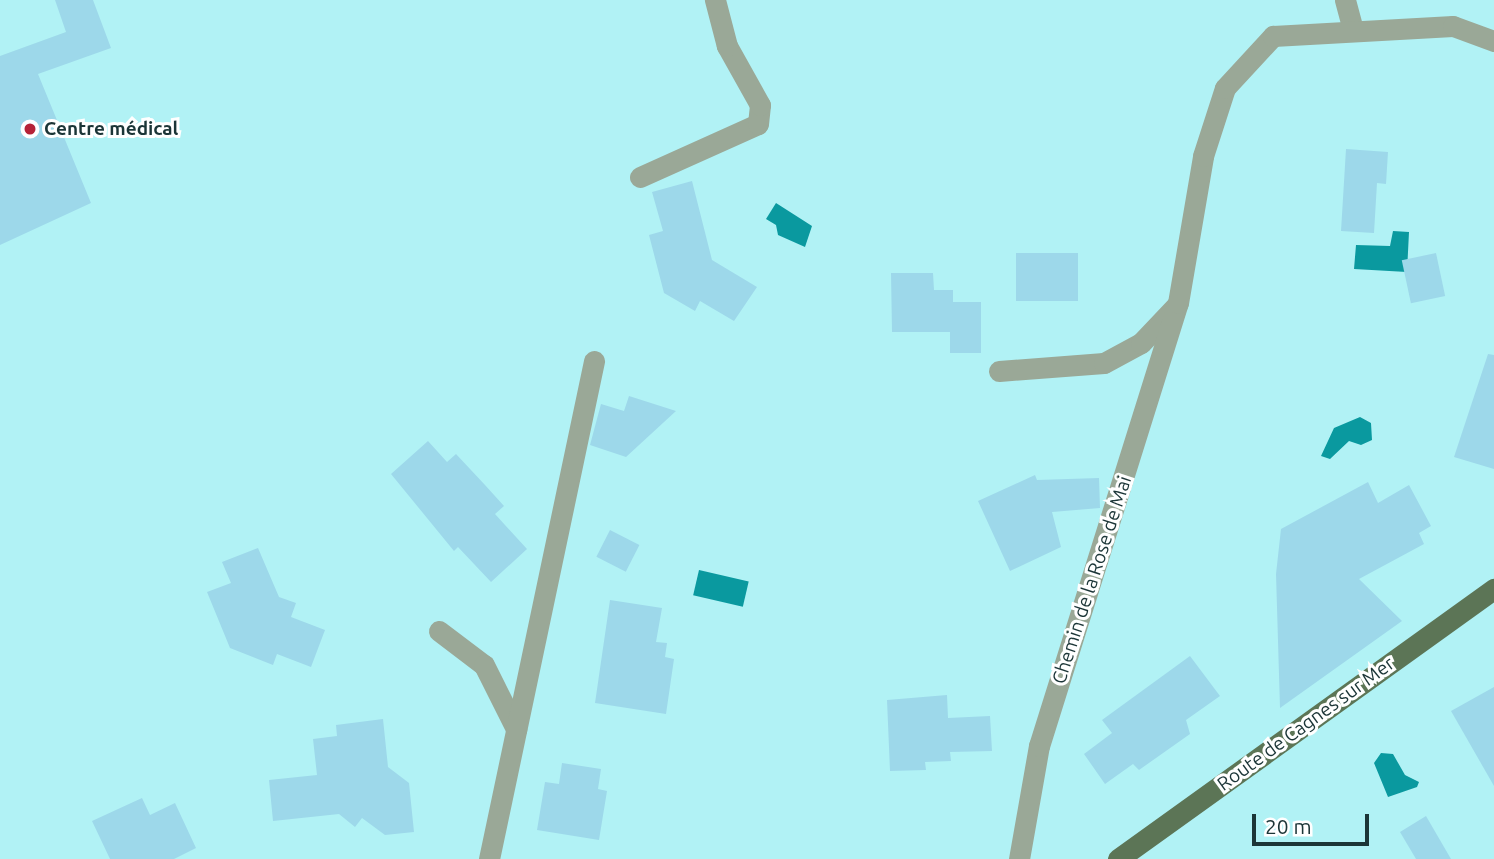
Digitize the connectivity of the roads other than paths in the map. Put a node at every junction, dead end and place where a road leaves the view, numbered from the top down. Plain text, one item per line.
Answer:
1 (715, 0) edge
2 (1345, 0) edge
3 (1353, 30) junction
4 (1494, 41) edge
5 (640, 177) dead end
6 (1178, 303) junction
7 (594, 361) dead end
8 (999, 371) dead end
9 (1494, 589) edge
10 (439, 631) dead end
11 (516, 729) junction
12 (489, 859) edge
13 (1019, 859) edge
14 (1118, 859) edge

1 - 5 street
2 - 3 street
3 - 4 street, Chemin de la Rose de Mai
3 - 6 street, Chemin de la Rose de Mai
6 - 8 street
6 - 13 street, Chemin de la Rose de Mai
7 - 11 street
9 - 14 main road, Route de Cagnes sur Mer
10 - 11 street
11 - 12 street

